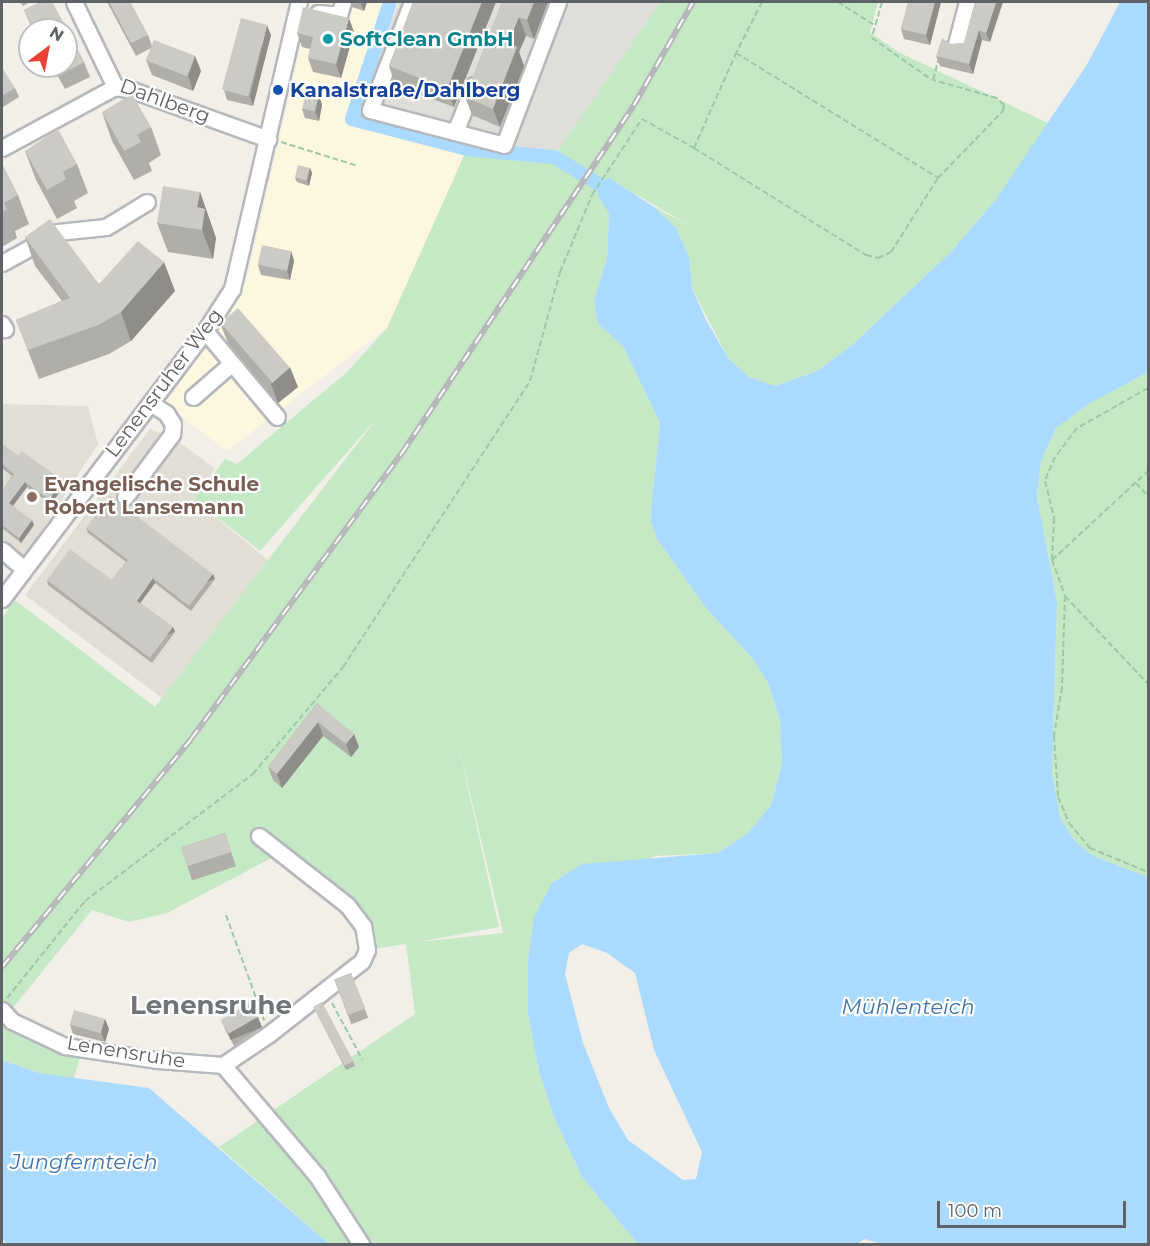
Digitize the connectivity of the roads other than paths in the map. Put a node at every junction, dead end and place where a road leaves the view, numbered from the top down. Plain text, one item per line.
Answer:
1 (74, 2) edge
2 (343, 2) edge
3 (412, 2) edge
4 (558, 2) edge
5 (967, 2) edge
6 (299, 5) edge
7 (956, 44) edge
8 (481, 67) edge
9 (115, 87) junction
10 (455, 132) junction
11 (268, 139) junction
12 (2, 148) edge
13 (147, 202) dead end
14 (2, 263) edge
15 (205, 331) junction
16 (231, 364) junction
17 (193, 397) dead end
18 (150, 403) junction
19 (277, 417) dead end
20 (125, 497) dead end
21 (2, 550) edge
22 (24, 569) junction
23 (2, 599) edge
24 (259, 836) dead end
25 (2, 1010) edge
26 (223, 1065) junction
27 (361, 1245) edge

1 - 9 street, Dahlberg
2 - 6 street
3 - 10 street
4 - 10 street
5 - 7 street
6 - 11 street, Lenensruher Weg
8 - 10 street
9 - 11 street, Dahlberg
9 - 12 street
11 - 15 street, Lenensruher Weg
13 - 14 street
15 - 16 street
15 - 18 street, Lenensruher Weg
16 - 17 street
16 - 19 street
18 - 20 street
18 - 22 street, Lenensruher Weg
21 - 22 street
22 - 23 street, Lenensruher Weg
24 - 26 street
25 - 26 street, Lenensruhe
26 - 27 street

